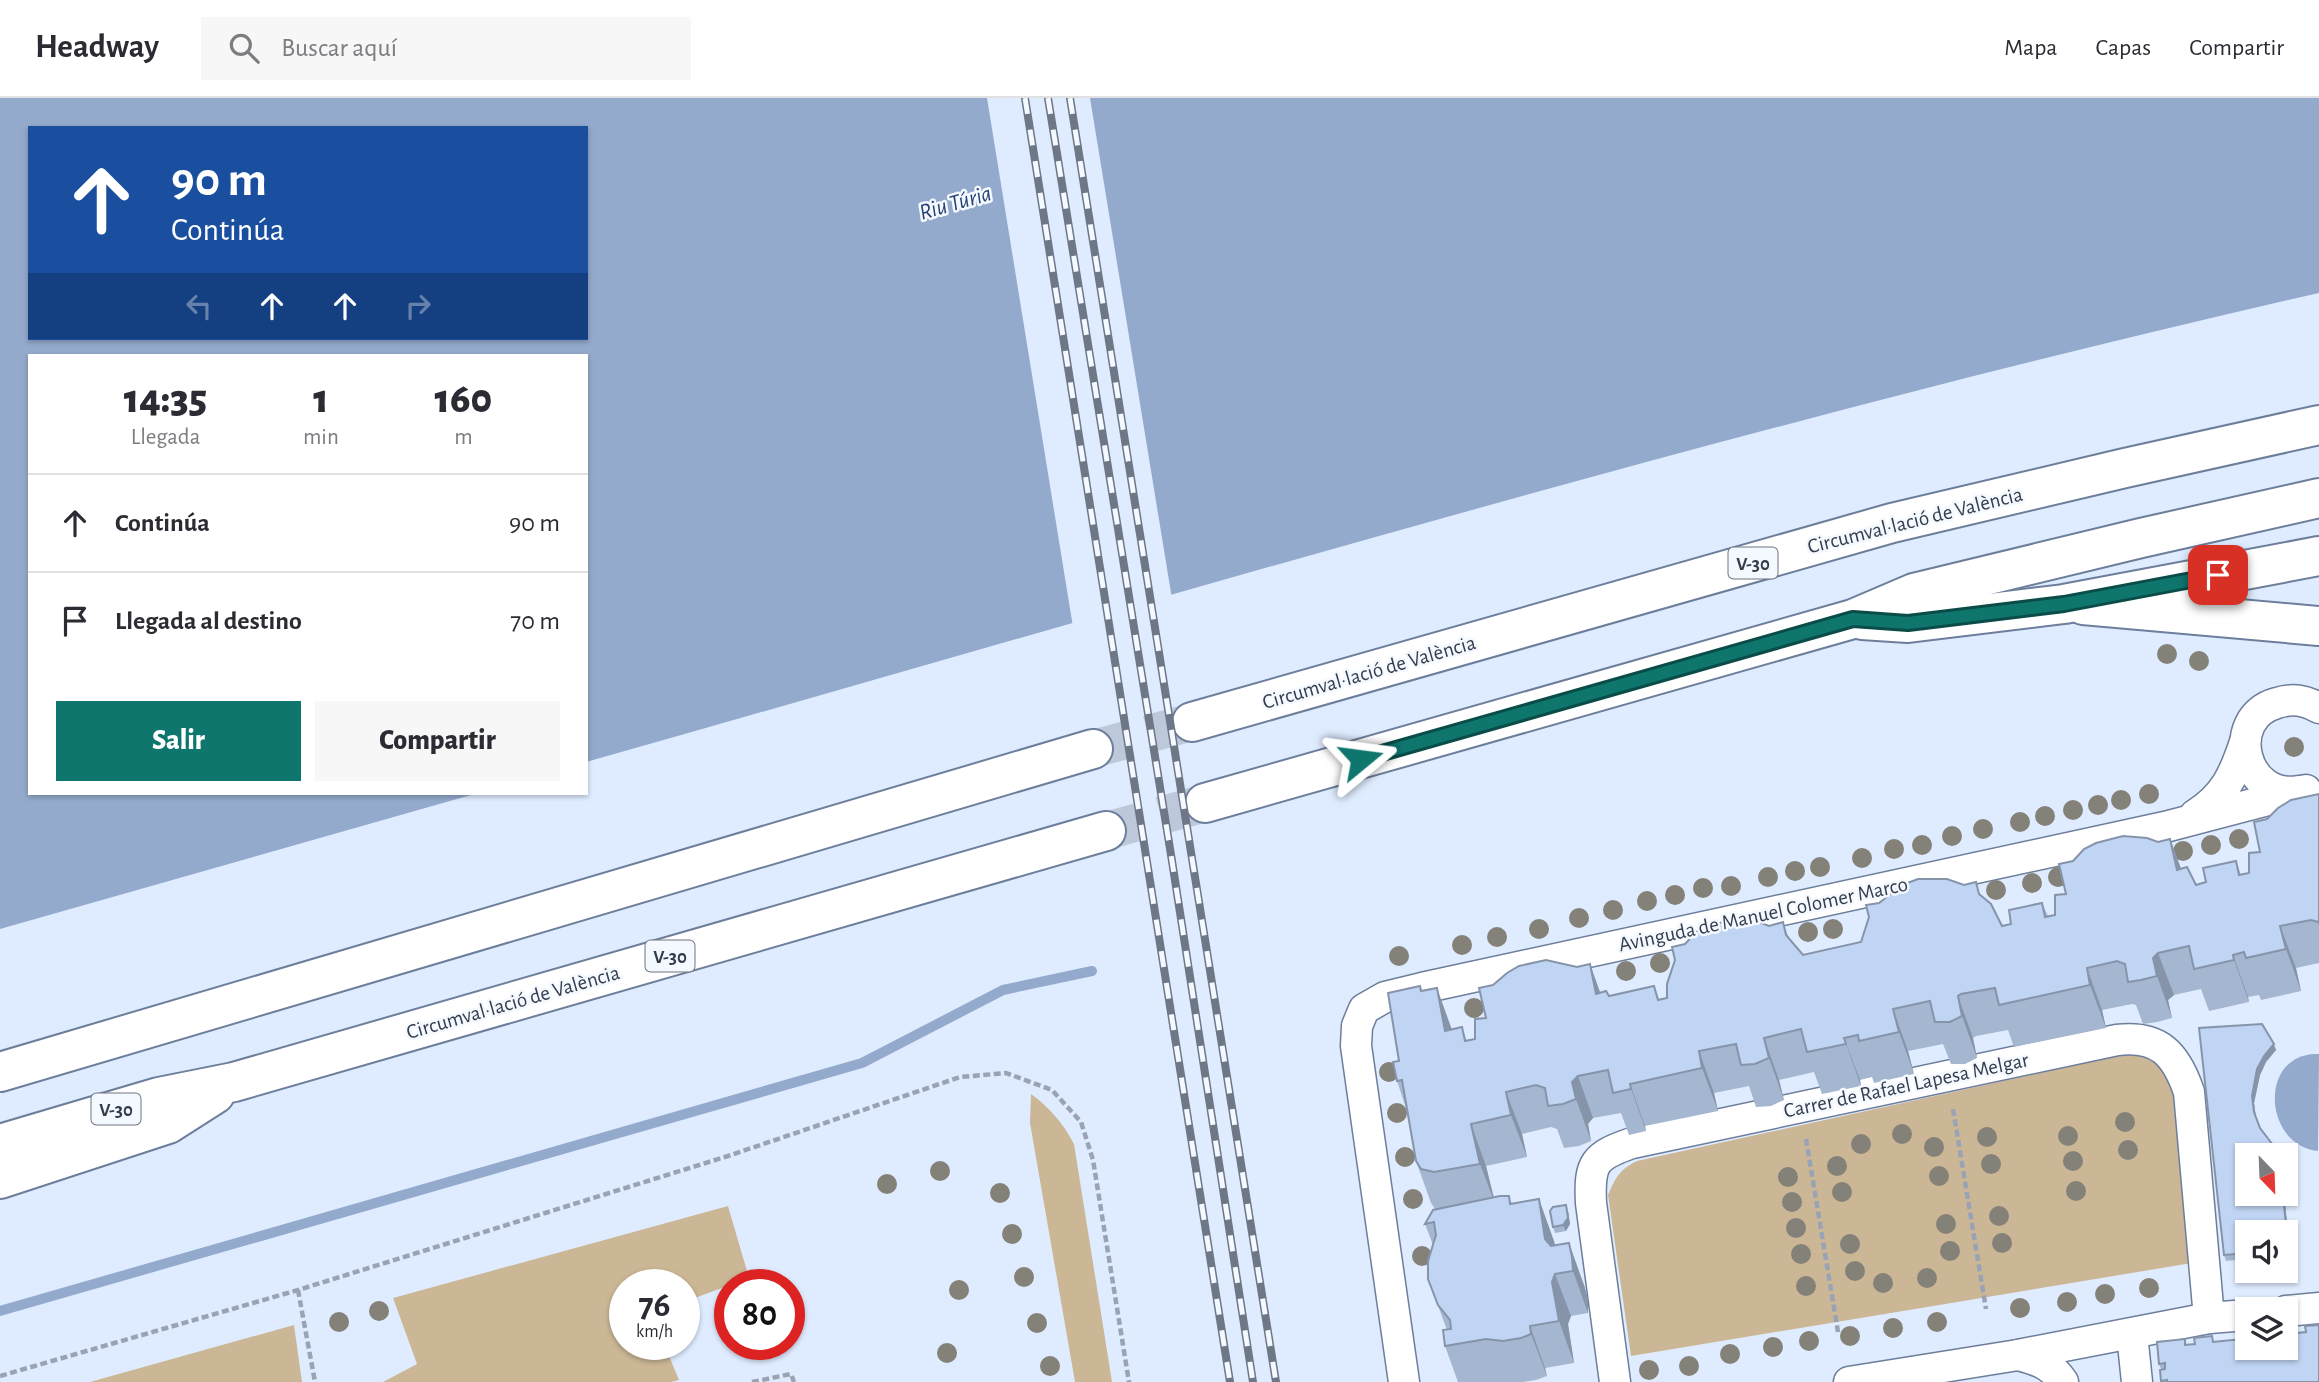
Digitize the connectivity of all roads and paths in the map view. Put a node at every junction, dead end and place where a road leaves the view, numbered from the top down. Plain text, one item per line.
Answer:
1 (2319, 425) edge
2 (2319, 498) edge
3 (2319, 556) edge
4 (2064, 604) junction
5 (1853, 619) junction
6 (2319, 626) edge
7 (2319, 708) edge
8 (1192, 722) tunnel mouth
9 (2245, 742) junction
10 (1093, 749) tunnel mouth
11 (2313, 787) edge
12 (1205, 803) tunnel mouth
13 (2165, 827) junction
14 (1106, 831) tunnel mouth
15 (0, 1072) edge
16 (1947, 1077) junction
17 (234, 1082) junction
18 (1801, 1108) junction
19 (0, 1143) edge
20 (0, 1179) edge
21 (298, 1290) junction
22 (2319, 1308) edge
23 (1986, 1309) dead end
24 (2298, 1310) edge
25 (2235, 1316) edge
26 (2209, 1318) junction
27 (1838, 1332) dead end
28 (2132, 1334) junction
29 (2018, 1355) junction
30 (0, 1376) edge
31 (314, 1382) edge
32 (752, 1382) edge
33 (794, 1382) edge
34 (1129, 1382) edge
35 (1404, 1382) edge
36 (1615, 1382) edge
37 (1849, 1382) edge
38 (2063, 1382) edge
39 (2137, 1382) edge

1 - 8 main road, Circumval·lació de València / V-30
2 - 5 main road
3 - 4 main road
4 - 5 main road
4 - 6 main road
5 - 12 main road
7 - 9 street, Avinguda de Manuel Colomer Marco
9 - 11 street, Avinguda de Manuel Colomer Marco
9 - 13 street, Avinguda de Manuel Colomer Marco
10 - 15 main road
11 - 13 street, Avinguda de Manuel Colomer Marco
13 - 35 street, Avinguda de Manuel Colomer Marco
14 - 17 main road, Circumval·lació de València / V-30
16 - 18 street, Carrer de Rafael Lapesa Melgar
16 - 23 path
16 - 26 street, Carrer de Rafael Lapesa Melgar
17 - 19 main road, Circumval·lació de València / V-30
17 - 20 main road
18 - 27 path
18 - 36 street, Carrer de Rafael Lapesa Melgar
21 - 30 path
21 - 31 path
21 - 34 path
22 - 24 street
25 - 26 street
26 - 28 street
28 - 29 street
28 - 39 street
29 - 37 street
29 - 38 street
32 - 33 path

